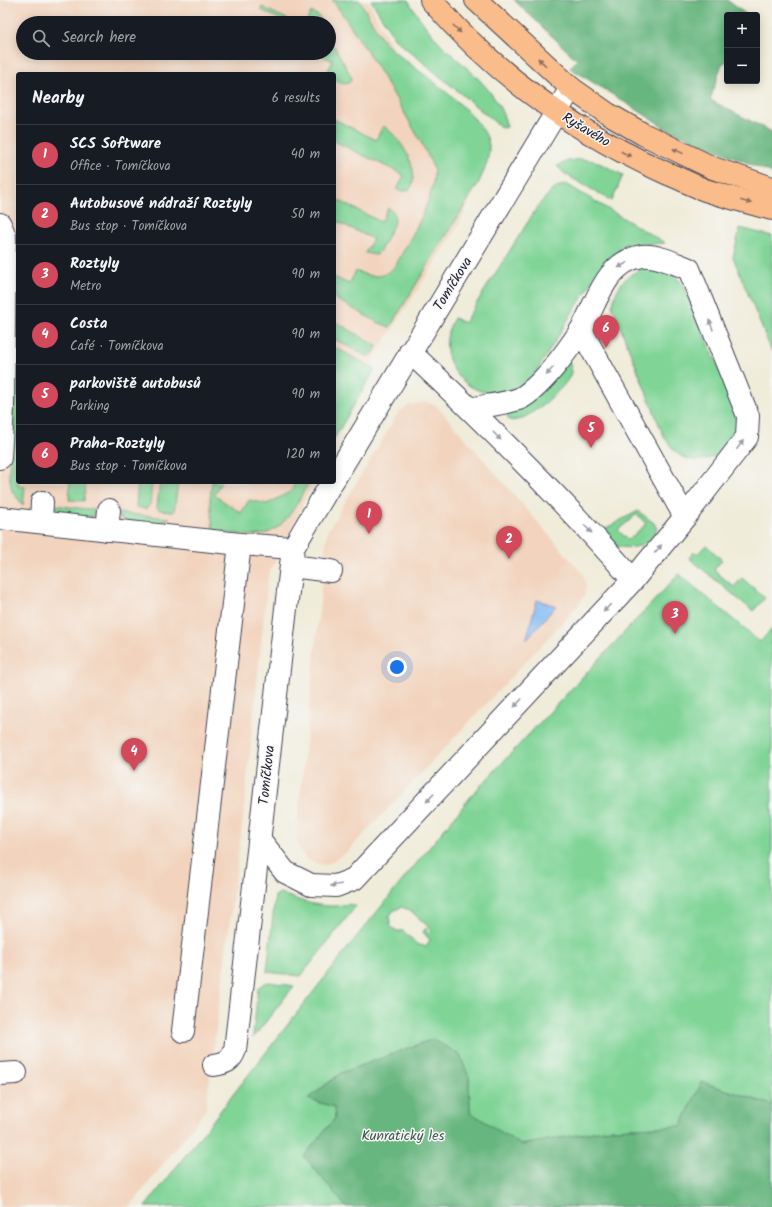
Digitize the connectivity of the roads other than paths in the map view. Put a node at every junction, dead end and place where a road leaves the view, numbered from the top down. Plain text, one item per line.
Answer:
1 (431, 0) edge
2 (476, 0) edge
3 (571, 88) junction
4 (556, 112) junction
5 (772, 188) edge
6 (772, 209) edge
7 (0, 224) edge
8 (581, 330) junction
9 (410, 352) junction
10 (470, 408) junction
11 (0, 458) edge
12 (336, 476) edge
13 (331, 484) edge
14 (685, 517) junction
15 (0, 518) edge
16 (240, 544) junction
17 (292, 557) junction
18 (331, 571) dead end
19 (634, 580) junction
20 (260, 840) junction
21 (183, 1030) dead end
22 (214, 1065) dead end

1 -> 4 main road, Ryšavého
3 -> 2 main road, Ryšavého
3 - 4 street, Tomíčkova
5 -> 3 main road, Ryšavého
4 -> 6 main road, Ryšavého
4 - 9 street, Tomíčkova
7 - 11 street
8 -> 10 street
8 - 14 street
14 -> 8 street
9 - 10 street
9 - 12 street, Tomíčkova
10 -> 19 street
13 - 17 street, Tomíčkova
19 -> 14 street
15 - 16 street
16 - 17 street
16 - 21 street
17 - 18 street
17 - 20 street, Tomíčkova
19 -> 20 street
20 - 22 street, Tomíčkova

